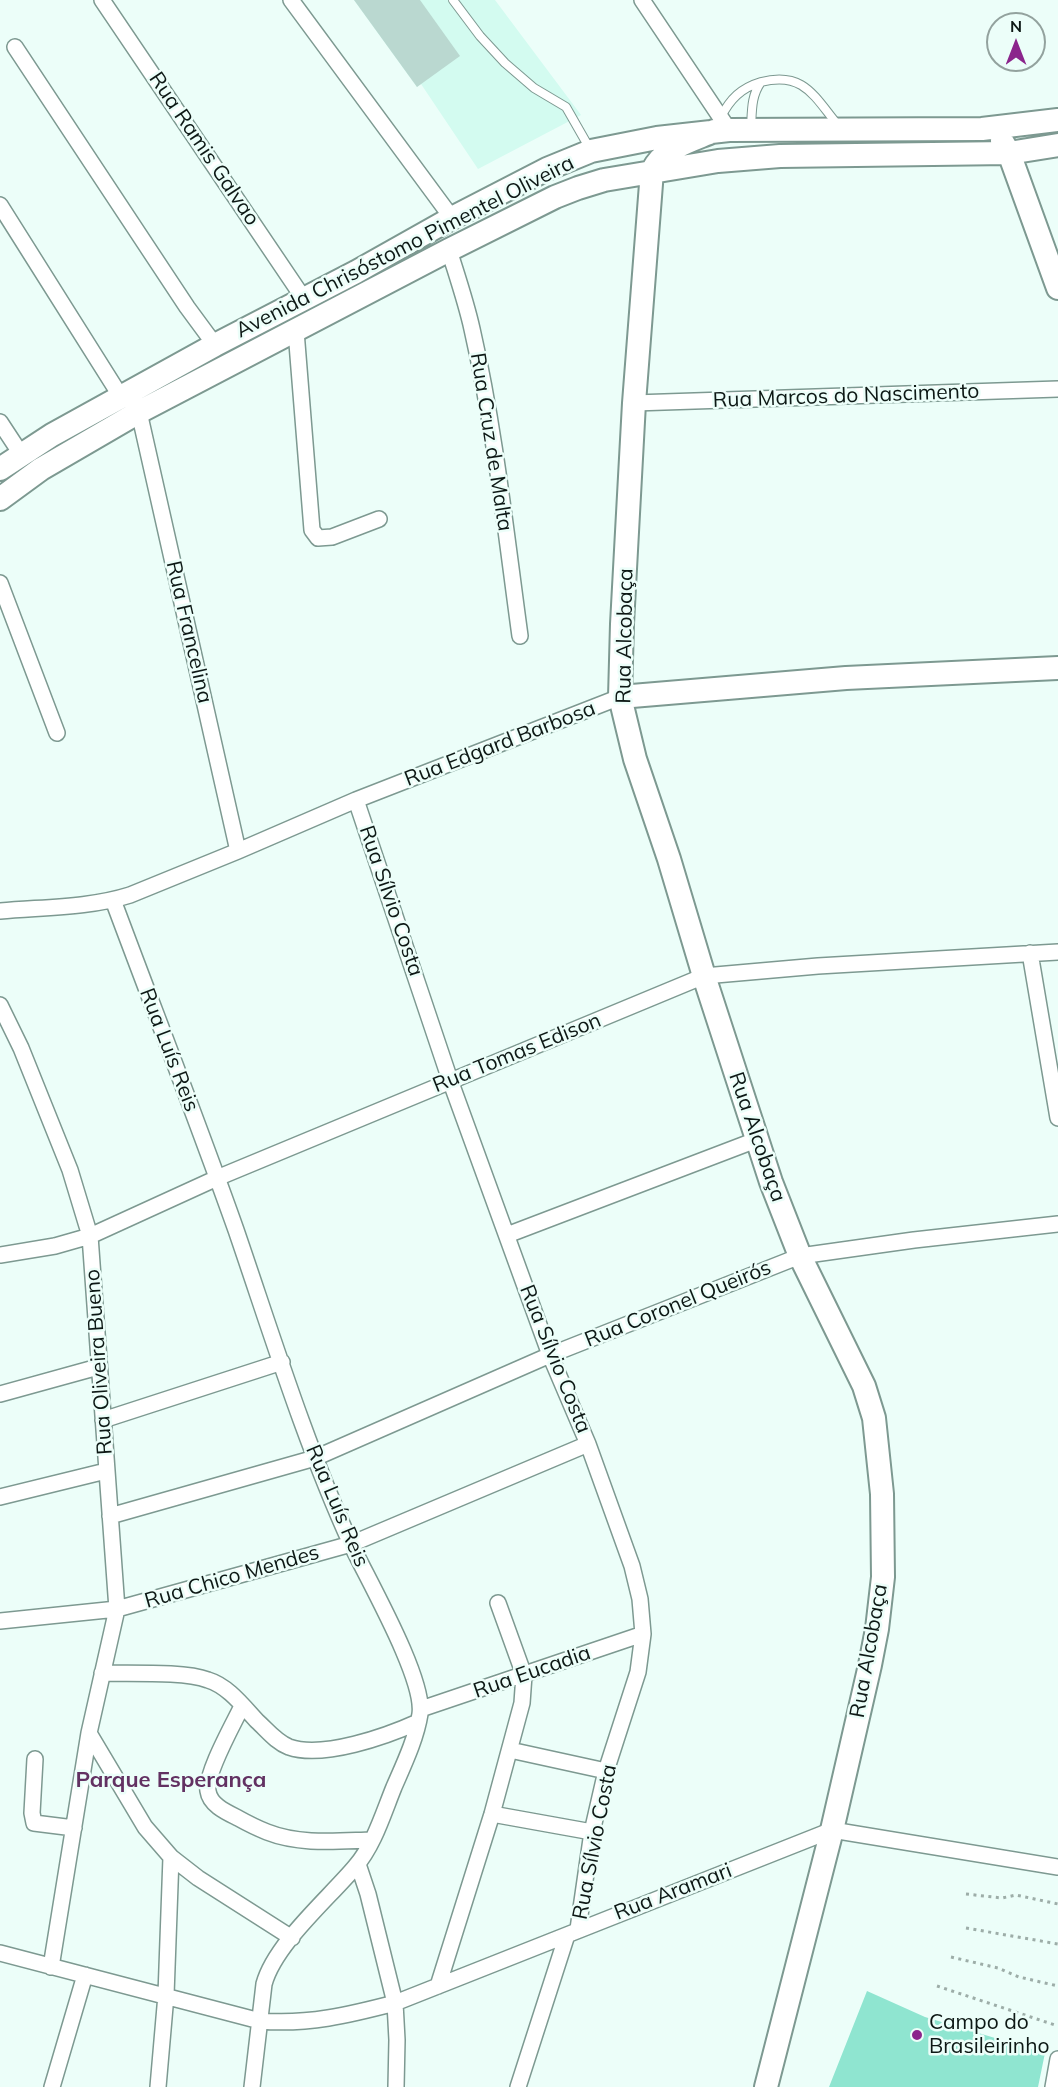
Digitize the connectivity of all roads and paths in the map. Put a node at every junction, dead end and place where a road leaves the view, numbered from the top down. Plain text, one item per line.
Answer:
1 (102, 0) edge
2 (291, 0) edge
3 (453, 0) edge
4 (642, 0) edge
5 (15, 47) dead end
6 (761, 82) junction
7 (1058, 120) edge
8 (729, 127) junction
9 (840, 129) junction
10 (982, 129) junction
11 (1058, 145) edge
12 (591, 151) junction
13 (1009, 153) junction
14 (652, 171) junction
15 (0, 205) edge
16 (452, 218) junction
17 (449, 250) junction
18 (1058, 288) edge
19 (304, 299) junction
20 (296, 332) junction
21 (215, 345) junction
22 (1058, 389) edge
23 (121, 397) junction
24 (634, 403) junction
25 (139, 412) junction
26 (0, 422) edge
27 (21, 454) junction
28 (0, 469) edge
29 (0, 499) edge
30 (380, 519) dead end
31 (0, 583) edge
32 (520, 636) dead end
33 (1058, 668) edge
34 (620, 697) junction
35 (57, 733) dead end
36 (356, 800) junction
37 (238, 851) junction
38 (113, 900) junction
39 (0, 911) edge
40 (1058, 952) edge
41 (1030, 953) junction
42 (704, 976) junction
43 (0, 1005) edge
44 (450, 1080) junction
45 (1058, 1118) edge
46 (756, 1140) junction
47 (217, 1178) junction
48 (1058, 1224) edge
49 (507, 1235) junction
50 (90, 1236) junction
51 (0, 1255) edge
52 (800, 1256) junction
53 (550, 1355) junction
54 (282, 1362) junction
55 (99, 1367) junction
56 (0, 1394) edge
57 (103, 1420) junction
58 (588, 1444) junction
59 (315, 1458) junction
60 (106, 1471) junction
61 (0, 1497) edge
62 (110, 1516) junction
63 (351, 1544) junction
64 (498, 1603) dead end
65 (117, 1609) junction
66 (0, 1621) edge
67 (643, 1634) junction
68 (102, 1673) junction
69 (524, 1675) junction
70 (242, 1706) junction
71 (420, 1716) junction
72 (88, 1733) junction
73 (510, 1750) junction
74 (35, 1759) dead end
75 (606, 1771) junction
76 (492, 1814) junction
77 (74, 1828) junction
78 (832, 1830) junction
79 (592, 1832) junction
80 (372, 1840) junction
81 (171, 1857) junction
82 (358, 1864) junction
83 (1058, 1867) edge
84 (966, 1894) dead end
85 (1058, 1904) edge
86 (966, 1928) dead end
87 (572, 1932) junction
88 (292, 1938) junction
89 (1058, 1944) edge
90 (0, 1953) edge
91 (951, 1957) dead end
92 (51, 1967) junction
93 (85, 1975) junction
94 (438, 1986) junction
95 (937, 1986) dead end
96 (1058, 1986) edge
97 (166, 1995) junction
98 (395, 2003) junction
99 (260, 2020) junction
100 (1058, 2026) edge
101 (1058, 2059) edge
102 (1056, 2079) edge
103 (51, 2084) edge
104 (158, 2087) edge
105 (252, 2087) edge
106 (396, 2087) edge
107 (518, 2087) edge
108 (766, 2087) edge

1 - 19 street, Rua Ramis Galvao
2 - 16 street
3 - 12 lane
4 - 8 street
5 - 21 street
6 - 8 lane
6 - 8 lane
6 - 9 lane
7 - 10 main road, Avenida Chrisóstomo Pimentel Oliveira
8 - 9 main road, Avenida Chrisóstomo Pimentel Oliveira
8 - 12 main road, Avenida Chrisóstomo Pimentel Oliveira
8 - 14 main road
9 - 10 main road, Avenida Chrisóstomo Pimentel Oliveira
10 - 13 main road
11 - 13 main road, Avenida Chrisóstomo Pimentel Oliveira
12 - 16 main road, Avenida Chrisóstomo Pimentel Oliveira
13 - 14 main road, Avenida Chrisóstomo Pimentel Oliveira
13 - 18 main road
14 - 17 main road, Avenida Chrisóstomo Pimentel Oliveira
14 - 24 main road, Rua Alcobaça
15 - 23 street
16 - 19 main road, Avenida Chrisóstomo Pimentel Oliveira
17 - 20 main road, Avenida Chrisóstomo Pimentel Oliveira
17 - 32 street, Rua Cruz de Malta
19 - 21 main road, Avenida Chrisóstomo Pimentel Oliveira
20 - 25 main road, Avenida Chrisóstomo Pimentel Oliveira
20 - 30 street
21 - 23 main road, Avenida Chrisóstomo Pimentel Oliveira
22 - 24 street, Rua Marcos do Nascimento
23 - 27 main road, Avenida Chrisóstomo Pimentel Oliveira
24 - 34 main road, Rua Alcobaça
25 - 29 main road, Avenida Chrisóstomo Pimentel Oliveira
25 - 37 street, Rua Francelina
26 - 27 street
27 - 28 main road, Avenida Chrisóstomo Pimentel Oliveira
31 - 35 street
33 - 34 main road, Rua Edgard Barbosa
34 - 36 street, Rua Edgard Barbosa
34 - 42 main road, Rua Alcobaça
36 - 37 street, Rua Edgard Barbosa
36 - 44 street, Rua Sílvio Costa
37 - 38 street, Rua Edgard Barbosa
38 - 39 street, Rua Edgard Barbosa
38 - 47 street, Rua Luís Reis
40 - 41 street, Rua Tomas Edison
41 - 42 street, Rua Tomas Edison
41 - 45 street
42 - 44 street, Rua Tomas Edison
42 - 46 main road, Rua Alcobaça
43 - 50 street, Rua Oliveira Bueno
44 - 47 street, Rua Tomas Edison
44 - 49 street, Rua Sílvio Costa
46 - 49 street
46 - 52 main road, Rua Alcobaça
47 - 50 street, Rua Tomas Edison
47 - 54 street, Rua Luís Reis
48 - 52 street, Rua Coronel Queirós
49 - 53 street, Rua Sílvio Costa
50 - 51 street, Rua Tomas Edison
50 - 55 street, Rua Oliveira Bueno
52 - 53 street, Rua Coronel Queirós
52 - 78 main road, Rua Alcobaça
53 - 58 street, Rua Sílvio Costa
53 - 59 street, Rua Coronel Queirós
54 - 57 street
54 - 59 street, Rua Luís Reis
55 - 56 street
55 - 57 street, Rua Oliveira Bueno
57 - 60 street, Rua Oliveira Bueno
58 - 63 street, Rua Chico Mendes
58 - 67 street, Rua Sílvio Costa
59 - 62 street, Rua Coronel Queirós
59 - 63 street, Rua Luís Reis
60 - 61 street
60 - 62 street, Rua Oliveira Bueno
62 - 65 street, Rua Oliveira Bueno
63 - 65 street, Rua Chico Mendes
63 - 71 street, Rua Luís Reis
64 - 69 street
65 - 66 street, Rua Chico Mendes
65 - 68 street, Rua Oliveira Bueno
67 - 69 street, Rua Eucadia
67 - 75 street, Rua Sílvio Costa
68 - 70 street, Rua Eucadia
68 - 72 street, Rua Oliveira Bueno
69 - 71 street, Rua Eucadia
69 - 73 street
70 - 71 street, Rua Eucadia
70 - 80 street
71 - 80 street
72 - 77 street, Rua Oliveira Bueno
72 - 81 street
73 - 75 street
73 - 76 street
74 - 77 street
75 - 79 street, Rua Sílvio Costa
76 - 79 street
76 - 94 street
77 - 92 street, Rua Oliveira Bueno
78 - 83 street
78 - 87 street, Rua Aramari
78 - 108 main road, Rua Alcobaça
79 - 87 street, Rua Sílvio Costa
80 - 82 street
81 - 88 street
81 - 97 street
82 - 88 street
82 - 98 street
84 - 85 path
86 - 89 path
87 - 94 street, Rua Aramari
87 - 107 street, Rua Sílvio Costa
88 - 99 street
90 - 92 street, Rua Aramari
91 - 96 path
92 - 93 street, Rua Aramari
93 - 97 street, Rua Aramari
93 - 103 street
94 - 98 street, Rua Aramari
95 - 100 path
97 - 99 street, Rua Aramari
97 - 104 street
98 - 99 street, Rua Aramari
98 - 106 street
99 - 105 street
101 - 102 street

